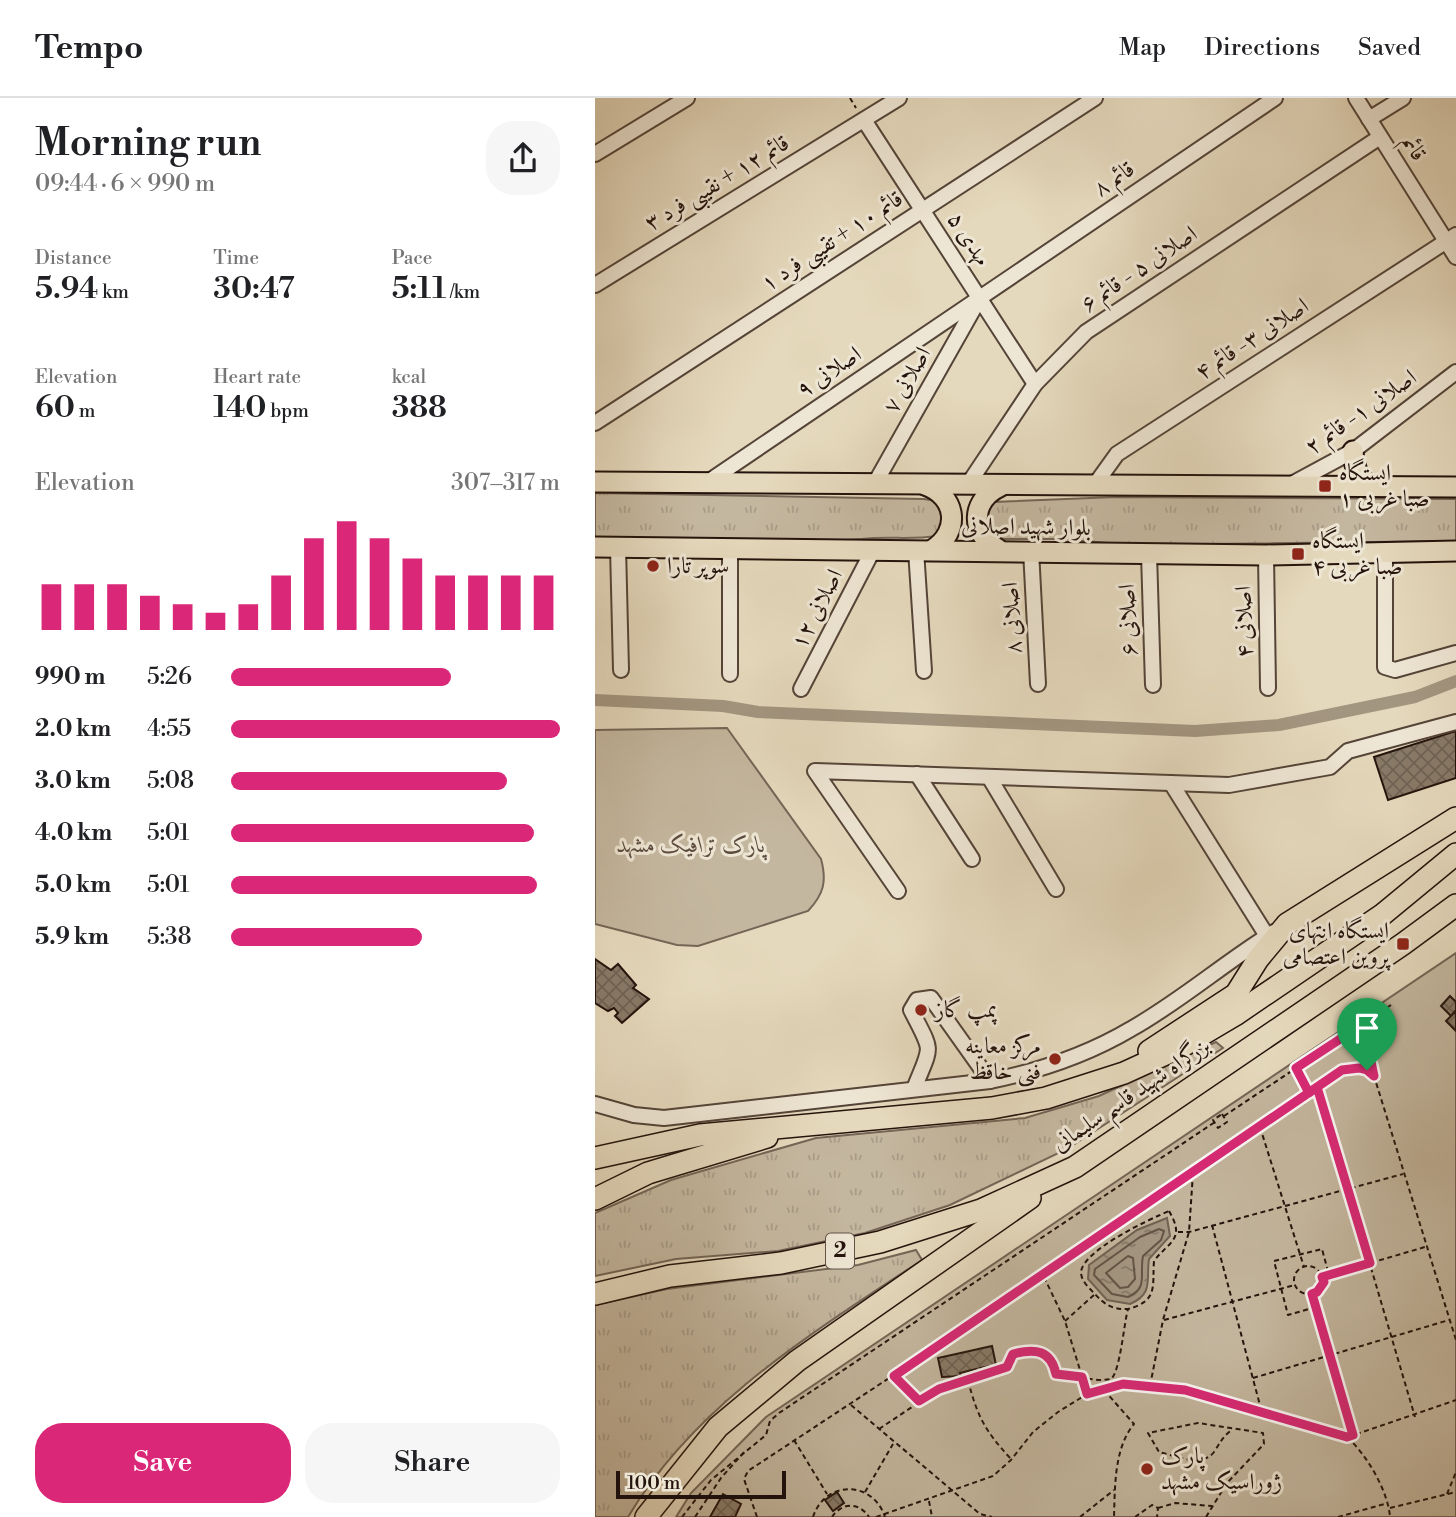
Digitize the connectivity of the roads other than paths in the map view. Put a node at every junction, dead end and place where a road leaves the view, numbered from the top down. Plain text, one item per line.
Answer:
1 (687, 98) edge
2 (899, 98) edge
3 (1095, 98) edge
4 (1275, 98) edge
5 (1356, 98) edge
6 (1403, 98) edge
7 (864, 120) junction
8 (1369, 120) junction
9 (1380, 136) junction
10 (595, 154) edge
11 (922, 210) junction
12 (1451, 239) edge
13 (1456, 257) edge
14 (595, 285) edge
15 (980, 298) junction
16 (1456, 372) edge
17 (1035, 384) junction
18 (595, 423) edge
19 (1353, 451) junction
20 (599, 479) edge
21 (704, 484) junction
22 (874, 485) junction
23 (924, 485) junction
24 (967, 486) junction
25 (1001, 486) junction
26 (1094, 486) junction
27 (1289, 486) junction
28 (1370, 486) junction
29 (1456, 488) edge
30 (595, 547) edge
31 (618, 547) junction
32 (998, 549) junction
33 (730, 550) junction
34 (873, 550) junction
35 (924, 550) junction
36 (1031, 550) junction
37 (1456, 551) edge
38 (1149, 554) junction
39 (1385, 554) junction
40 (1266, 555) junction
41 (1456, 653) edge
42 (621, 670) dead end
43 (924, 671) dead end
44 (730, 674) dead end
45 (1038, 684) dead end
46 (1153, 685) dead end
47 (1268, 688) dead end
48 (801, 689) dead end
49 (1456, 722) edge
50 (917, 774) junction
51 (989, 777) junction
52 (1171, 783) junction
53 (1456, 818) edge
54 (1456, 854) edge
55 (972, 859) dead end
56 (1056, 889) dead end
57 (898, 891) dead end
58 (1456, 905) edge
59 (1287, 924) junction
60 (1267, 936) junction
61 (1124, 1073) junction
62 (990, 1081) junction
63 (915, 1089) junction
64 (595, 1104) edge
65 (816, 1123) junction
66 (595, 1158) edge
67 (1075, 1167) junction
68 (595, 1199) edge
69 (595, 1294) edge
70 (646, 1517) edge

1 - 10 street
2 - 7 street, قائم ۱۲ + نقیبی فرد ۳
3 - 11 street, قائم ۱۰ + تقیبی فرد ۱
4 - 15 street, قائم ۸
5 - 8 street, قائم
6 - 8 street
7 - 11 street, مهدی ۵
7 - 14 street, قائم ۱۲ + نقیبی فرد ۳
8 - 9 street, قائم
9 - 12 street, قائم
9 - 17 street, اصلانی ۵ - قائم ۶
11 - 15 street, مهدی ۵
11 - 18 street, قائم ۱۰ + تقیبی فرد ۱
12 - 13 street, قائم
12 - 26 street, اصلانی ۳- قائم ۴
15 - 17 street, مهدی ۵
15 - 21 street, اصلانی ۹
15 - 22 street, اصلانی ۷
16 - 19 street, اصلانی ۱- قائم ۲
17 - 24 street, اصلانی ۵ - قائم ۶
19 - 27 street, اصلانی ۱- قائم ۲
19 - 28 main road
20 - 21 main road, بلوار شهید اصلانی
21 - 22 main road, بلوار شهید اصلانی
22 - 23 main road, بلوار شهید اصلانی
23 - 24 main road, بلوار شهید اصلانی
23 - 35 main road
24 - 25 main road, بلوار شهید اصلانی
25 - 26 main road, بلوار شهید اصلانی
25 - 32 main road
26 - 27 main road, بلوار شهید اصلانی
27 - 28 main road, بلوار شهید اصلانی
28 - 29 main road, بلوار شهید اصلانی
30 - 31 main road, بلوار شهید اصلانی
31 - 33 main road, بلوار شهید اصلانی
31 - 42 street
32 - 35 main road, بلوار شهید اصلانی
32 - 36 main road, بلوار شهید اصلانی
33 - 34 main road, بلوار شهید اصلانی
33 - 44 street
34 - 35 main road, بلوار شهید اصلانی
34 - 48 street, اصلانی ۱۲
35 - 43 street
36 - 38 main road, بلوار شهید اصلانی
36 - 45 street, اصلانی ۸
37 - 39 main road, بلوار شهید اصلانی
38 - 40 main road, بلوار شهید اصلانی
38 - 46 street, اصلانی ۶
39 - 40 main road, بلوار شهید اصلانی
39 - 41 street
40 - 47 street, اصلانی ۴
49 - 52 street
50 - 51 street
50 - 55 street
50 - 57 street
51 - 52 street
51 - 56 street
52 - 60 street
53 - 59 highway
54 - 61 highway, بزرگراه شهید قاسم سلیمانی
58 - 67 highway, بزرگراه شهید قاسم سلیمانی
59 - 60 street
59 - 61 highway
60 - 62 street
61 - 65 highway, بزرگراه شهید قاسم سلیمانی
62 - 63 street
62 - 63 street
63 - 64 street
65 - 66 highway
65 - 68 highway
67 - 69 highway, بزرگراه شهید قاسم سلیمانی / 2
67 - 70 highway

